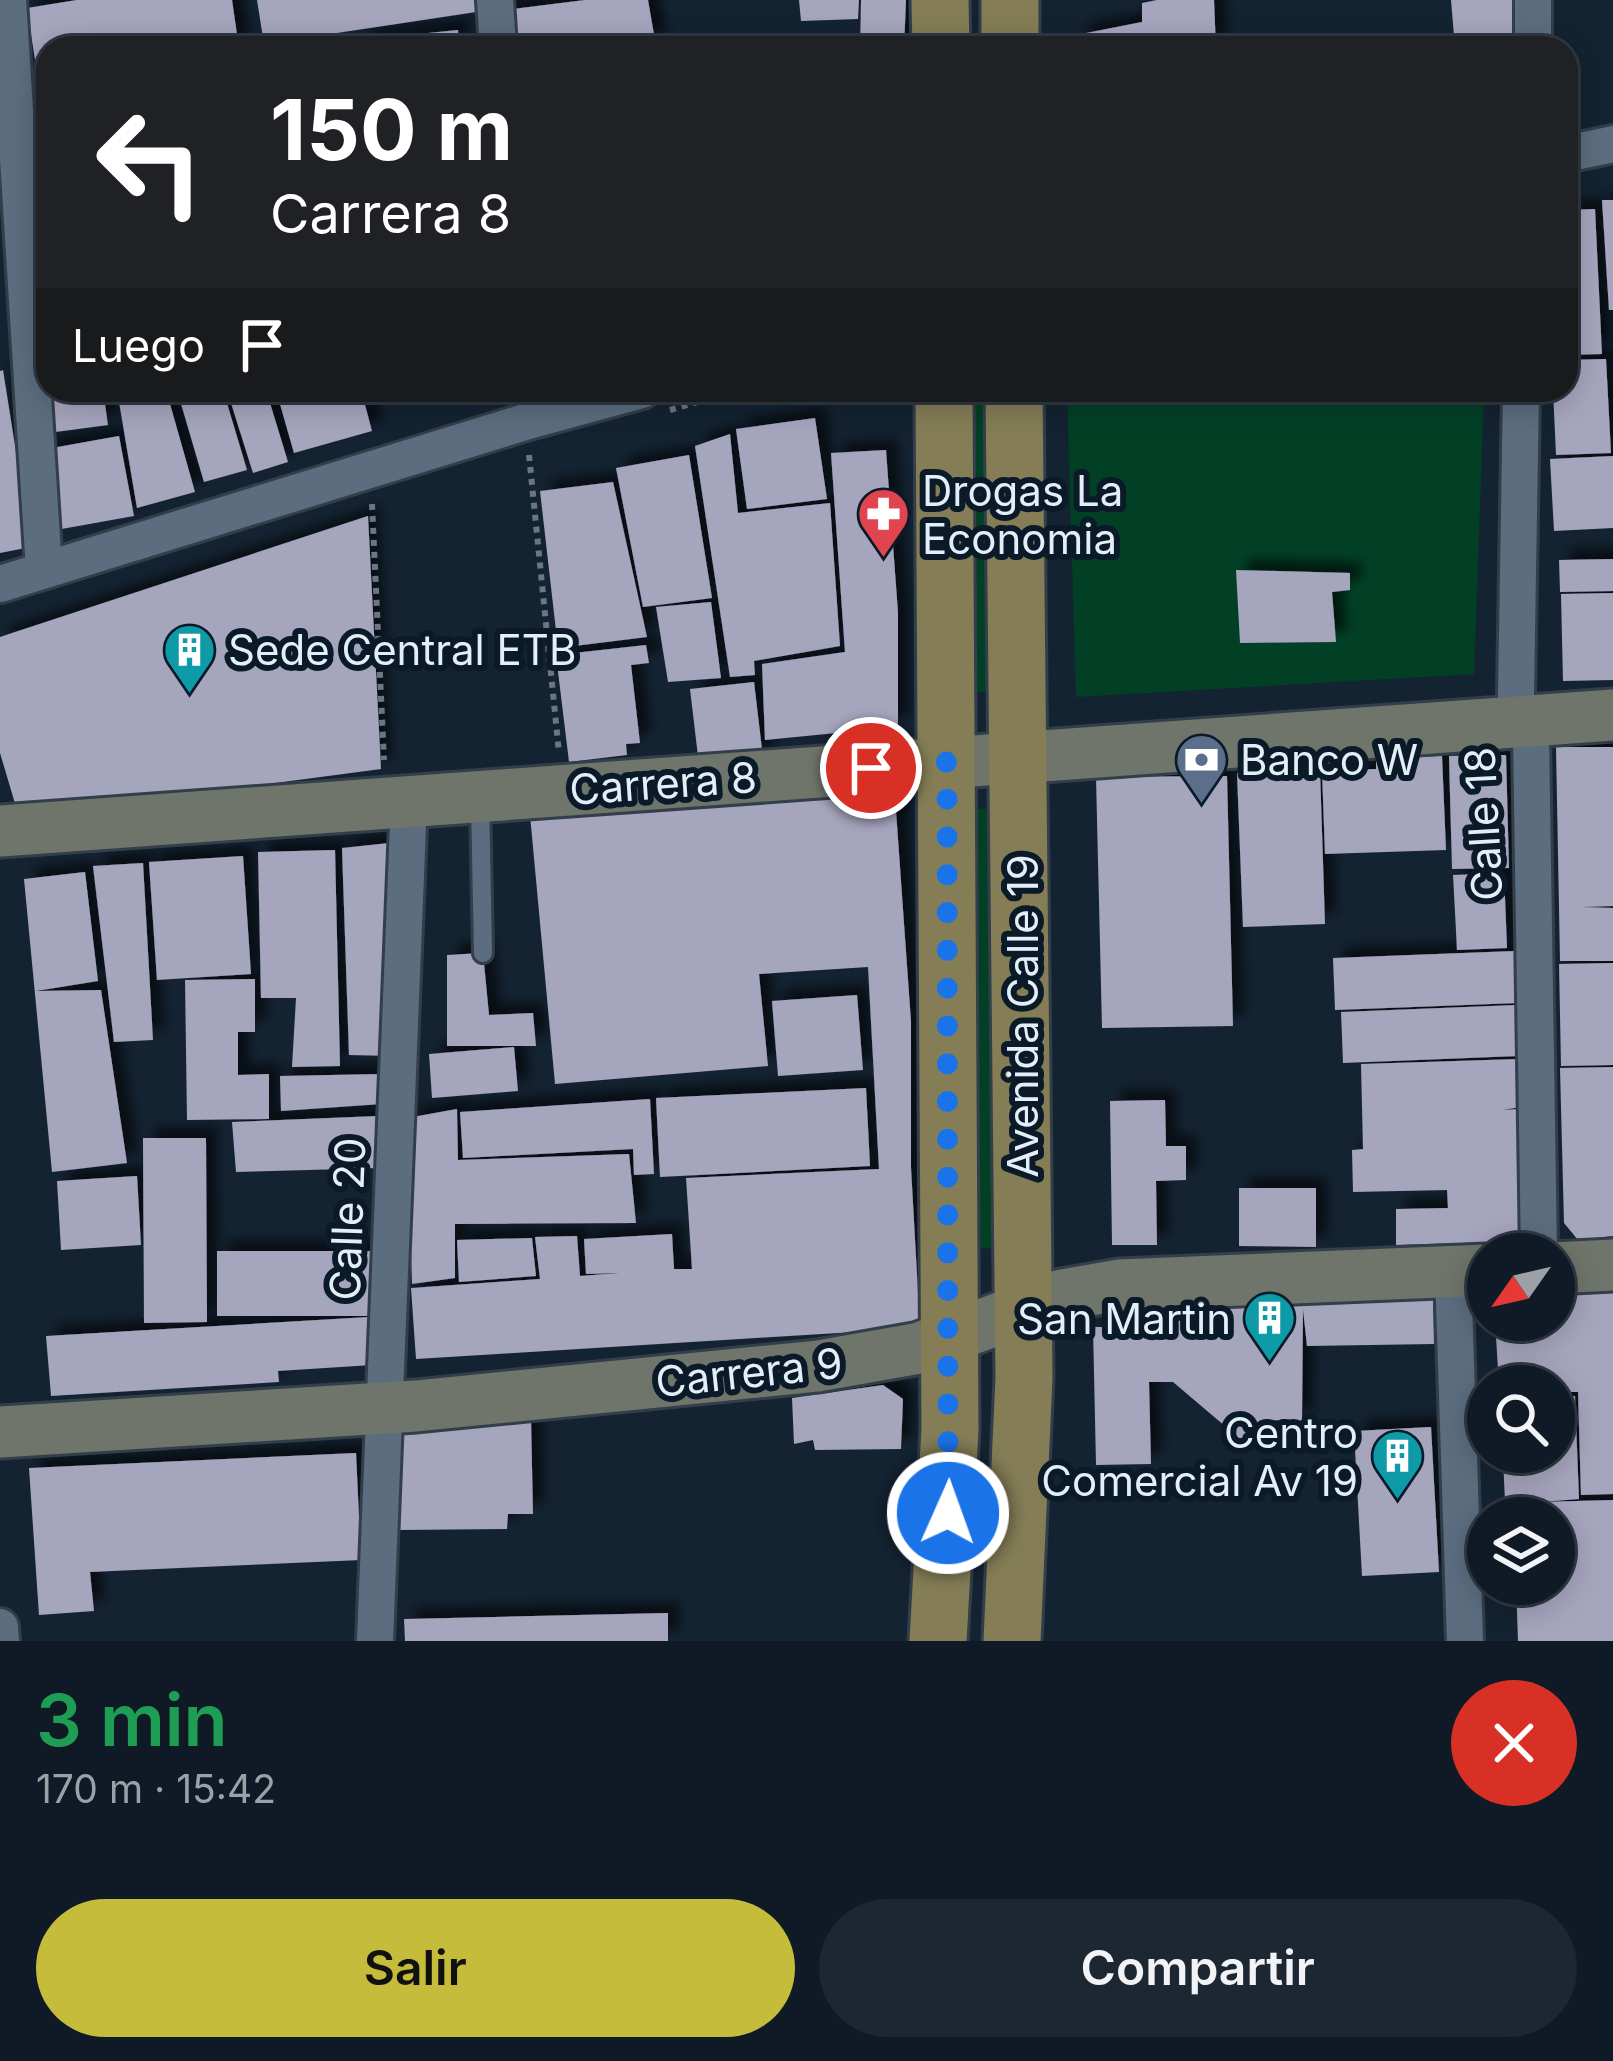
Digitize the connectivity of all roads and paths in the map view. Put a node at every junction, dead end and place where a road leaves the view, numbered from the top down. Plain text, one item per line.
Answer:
1 (8, 0) edge
2 (495, 0) edge
3 (940, 0) edge
4 (1010, 0) edge
5 (1533, 0) edge
6 (496, 36) edge
7 (941, 36) edge
8 (1010, 36) edge
9 (1533, 36) edge
10 (1613, 144) edge
11 (1578, 151) edge
12 (576, 402) edge
13 (944, 402) edge
14 (1015, 402) edge
15 (1521, 402) edge
16 (521, 412) edge
17 (370, 470) junction
18 (44, 570) junction
19 (0, 584) edge
20 (1613, 715) edge
21 (1520, 721) junction
22 (1021, 757) junction
23 (947, 762) junction
24 (563, 790) junction
25 (479, 796) junction
26 (398, 802) junction
27 (0, 831) edge
28 (483, 953) dead end
29 (1539, 1233) edge
30 (1613, 1265) edge
31 (1575, 1267) edge
32 (1467, 1270) edge
33 (1023, 1309) junction
34 (950, 1336) junction
35 (1469, 1341) edge
36 (385, 1408) junction
37 (0, 1432) edge
38 (0, 1627) edge
39 (1, 1641) edge
40 (375, 1641) edge
41 (938, 1641) edge
42 (1012, 1641) edge
43 (1465, 1641) edge

1 - 18 street
2 - 6 street
3 - 7 main road
4 - 8 main road
5 - 9 street
10 - 11 street
12 - 16 street
13 - 23 main road, Avenida Calle 19
14 - 22 main road, Avenida Calle 19
15 - 21 street, Calle 18
16 - 17 street
16 - 24 path
17 - 18 street
17 - 26 path
18 - 19 street
20 - 21 street, Carrera 8
21 - 22 street, Carrera 8
21 - 29 street, Calle 18
22 - 23 street, Carrera 8
22 - 33 main road, Avenida Calle 19
23 - 24 street, Carrera 8
23 - 34 main road, Avenida Calle 19
24 - 25 street, Carrera 8
25 - 26 street, Carrera 8
25 - 28 lane
26 - 27 street, Carrera 8
26 - 36 street, Calle 20
30 - 31 street
32 - 33 street, Carrera 9
33 - 34 street, Carrera 9
33 - 42 main road, Avenida Calle 19
34 - 36 street, Carrera 9
34 - 41 main road, Avenida Calle 19
35 - 43 street
36 - 37 street, Carrera 9
36 - 40 street, Calle 20
38 - 39 street

